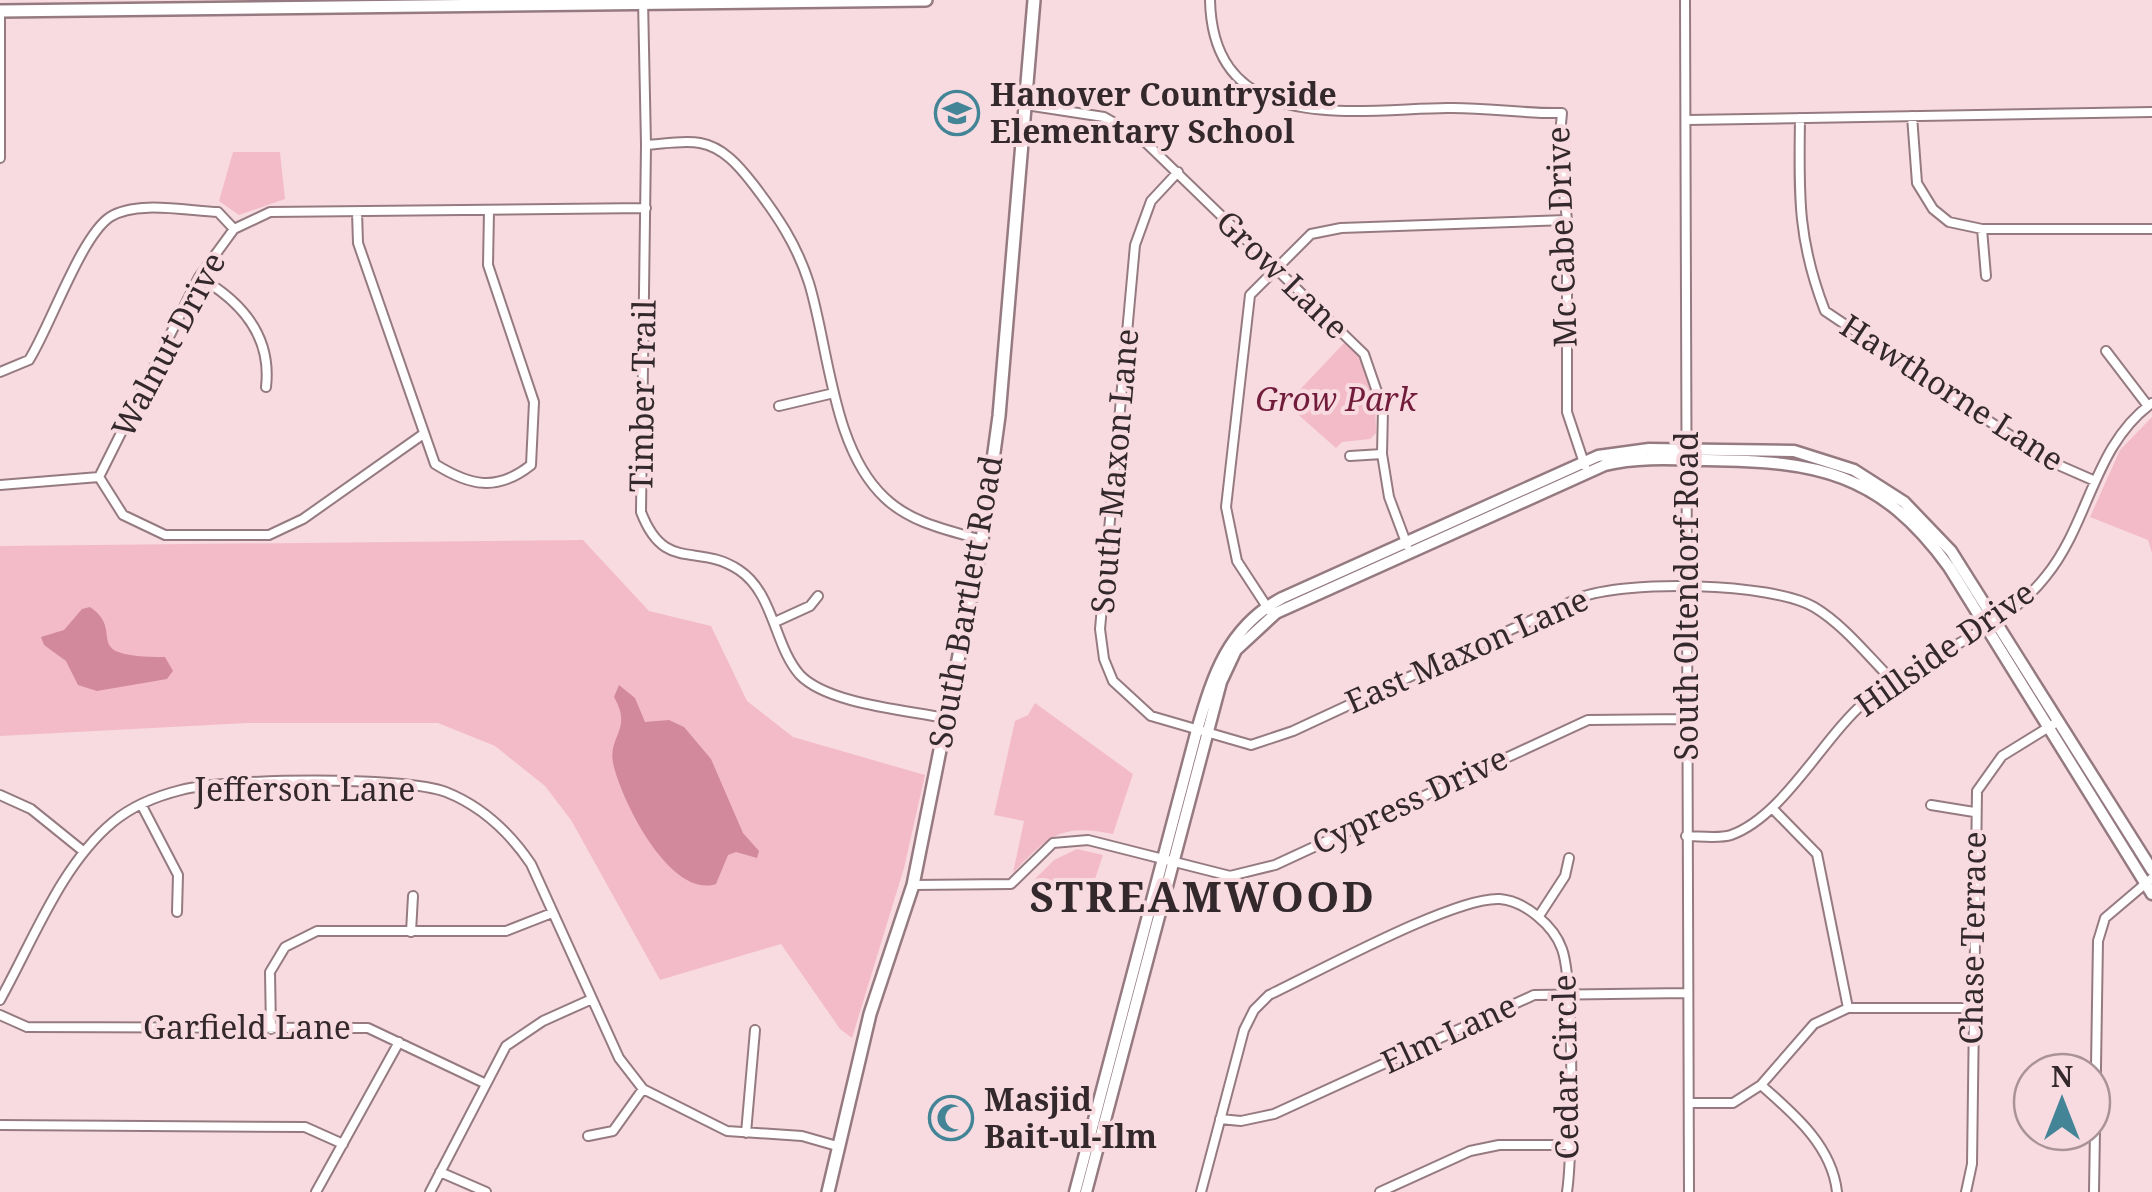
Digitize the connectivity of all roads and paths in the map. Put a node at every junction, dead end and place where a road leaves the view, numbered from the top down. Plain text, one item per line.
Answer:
1 (926, 0) edge
2 (1034, 0) edge
3 (1210, 0) edge
4 (1685, 0) edge
5 (643, 2) edge
6 (268, 4) edge
7 (0, 12) edge
8 (1026, 106) junction
9 (2152, 112) edge
10 (1912, 116) junction
11 (1800, 118) junction
12 (1688, 120) junction
13 (1, 128) edge
14 (646, 145) junction
15 (0, 158) edge
16 (1178, 172) junction
17 (646, 208) junction
18 (489, 210) junction
19 (357, 212) junction
20 (1567, 220) junction
21 (234, 229) junction
22 (1982, 229) junction
23 (2152, 229) edge
24 (1273, 267) junction
25 (1986, 276) dead end
26 (200, 277) junction
27 (2106, 350) dead end
28 (0, 372) edge
29 (266, 387) dead end
30 (834, 392) junction
31 (2150, 404) edge
32 (779, 406) dead end
33 (422, 435) junction
34 (1382, 454) junction
35 (1687, 454) junction
36 (1350, 456) dead end
37 (1586, 466) junction
38 (98, 477) junction
39 (2095, 481) junction
40 (0, 485) edge
41 (982, 540) junction
42 (1407, 546) junction
43 (1686, 589) junction
44 (818, 596) dead end
45 (1270, 611) junction
46 (1995, 620) junction
47 (775, 622) junction
48 (1984, 627) junction
49 (1893, 680) junction
50 (945, 718) junction
51 (1686, 720) junction
52 (2052, 725) junction
53 (1202, 731) junction
54 (0, 795) edge
55 (141, 804) junction
56 (1931, 804) dead end
57 (1772, 808) junction
58 (1974, 812) junction
59 (1686, 836) junction
60 (83, 851) junction
61 (1569, 858) dead end
62 (1168, 860) junction
63 (2152, 870) edge
64 (2149, 881) edge
65 (913, 885) junction
66 (2152, 894) edge
67 (413, 896) dead end
68 (177, 912) dead end
69 (552, 913) junction
70 (1540, 916) junction
71 (412, 932) junction
72 (1569, 992) junction
73 (1687, 993) junction
74 (592, 999) junction
75 (0, 1000) edge
76 (1848, 1008) junction
77 (1972, 1008) junction
78 (0, 1015) edge
79 (271, 1029) junction
80 (755, 1030) dead end
81 (398, 1042) junction
82 (484, 1083) junction
83 (1761, 1085) junction
84 (643, 1089) junction
85 (1689, 1103) junction
86 (1220, 1120) junction
87 (0, 1125) edge
88 (746, 1133) junction
89 (588, 1136) dead end
90 (344, 1144) junction
91 (1568, 1145) junction
92 (837, 1146) junction
93 (440, 1172) junction
94 (316, 1192) edge
95 (430, 1192) edge
96 (486, 1192) edge
97 (828, 1192) edge
98 (1075, 1192) edge
99 (1086, 1192) edge
100 (1201, 1192) edge
101 (1380, 1192) edge
102 (1568, 1192) edge
103 (1689, 1192) edge
104 (1837, 1192) edge
105 (1966, 1192) edge
106 (2094, 1192) edge

1 - 5 main road
2 - 8 main road, South Bartlett Road
3 - 20 street, Mc Cabe Drive
4 - 12 street, South Oltendorf Road
5 - 6 main road
5 - 14 street, Timber Trail
6 - 7 main road
7 - 13 street
8 - 16 street, Grow Lane
8 - 41 main road, South Bartlett Road
9 - 10 street
10 - 11 street
10 - 22 street
11 - 12 street
11 - 39 street, Hawthorne Lane
12 - 35 street, South Oltendorf Road
13 - 15 street
14 - 17 street, Timber Trail
14 - 30 street
16 - 24 street, Grow Lane
16 - 53 street, South Maxon Lane
17 - 18 street, Walnut Drive
17 - 47 street, Timber Trail
18 - 19 street, Walnut Drive
18 - 33 street
19 - 21 street, Walnut Drive
19 - 33 street
20 - 24 street
20 - 37 street, Mc Cabe Drive
21 - 26 street, Walnut Drive
21 - 28 street
22 - 23 street
22 - 25 street
24 - 34 street, Grow Lane
24 - 45 street
26 - 29 street
26 - 38 street, Walnut Drive
27 - 31 street
30 - 32 street
30 - 41 street
31 - 39 street, Hillside Drive
33 - 38 street
34 - 36 street
34 - 42 street, Grow Lane
35 - 37 street
35 - 43 street, South Oltendorf Road
35 - 46 street
35 - 48 street
37 - 42 street
38 - 40 street, Walnut Drive
39 - 46 street, Hillside Drive
41 - 50 main road, South Bartlett Road
42 - 45 street
43 - 49 street, East Maxon Lane
43 - 51 street, South Oltendorf Road
43 - 53 street, East Maxon Lane
44 - 47 street
45 - 53 street
46 - 48 street, Hillside Drive
46 - 52 street
47 - 50 street, Timber Trail
48 - 49 street, Hillside Drive
48 - 52 street
49 - 57 street, Hillside Drive
50 - 65 main road, South Bartlett Road
51 - 59 street, South Oltendorf Road
51 - 62 street, Cypress Drive
52 - 58 street, Chase Terrace
52 - 63 street
52 - 64 street
53 - 62 street
54 - 60 street
55 - 60 street, Jefferson Lane
55 - 68 street
55 - 69 street, Jefferson Lane
56 - 58 street
57 - 59 street, Hillside Drive
57 - 76 street
58 - 77 street, Chase Terrace
59 - 73 street, South Oltendorf Road
60 - 75 street, Jefferson Lane
61 - 70 street
62 - 65 street, Cypress Drive
62 - 98 street
62 - 99 street
64 - 66 street
64 - 106 street
65 - 92 main road, South Bartlett Road
67 - 71 street
69 - 71 street
69 - 74 street, Jefferson Lane
70 - 72 street, Cedar Circle
70 - 86 street
71 - 79 street
72 - 73 street, Elm Lane
72 - 86 street, Elm Lane
72 - 91 street, Cedar Circle
73 - 85 street, South Oltendorf Road
74 - 82 street
74 - 84 street, Jefferson Lane
76 - 77 street
76 - 83 street
77 - 105 street, Chase Terrace
78 - 79 street, Garfield Lane
79 - 81 street, Garfield Lane
80 - 88 street
81 - 82 street, Garfield Lane
81 - 90 street
82 - 93 street
83 - 85 street
83 - 104 street
84 - 88 street, Jefferson Lane
84 - 89 street
85 - 103 street, South Oltendorf Road
86 - 100 street
87 - 90 street
88 - 92 street, Jefferson Lane
90 - 94 street
91 - 101 street
91 - 102 street, Cedar Circle
92 - 97 main road, South Bartlett Road
93 - 95 street
93 - 96 street

